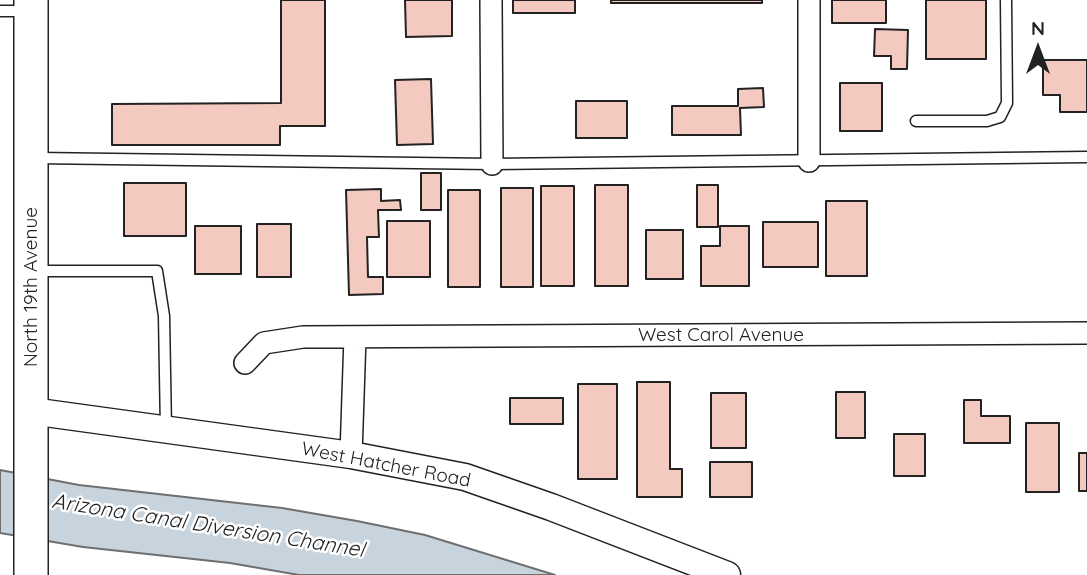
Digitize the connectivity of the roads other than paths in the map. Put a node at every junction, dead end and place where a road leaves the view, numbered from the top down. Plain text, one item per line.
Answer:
1 (491, 0) edge
2 (809, 0) edge
3 (1006, 0) edge
4 (20, 7) edge
5 (916, 121) dead end
6 (1087, 157) edge
7 (31, 158) junction
8 (809, 161) junction
9 (492, 164) junction
10 (31, 271) junction
11 (1087, 333) edge
12 (355, 337) junction
13 (245, 363) dead end
14 (31, 411) junction
15 (166, 430) junction
16 (351, 455) junction
17 (31, 572) edge
18 (727, 575) edge

1 - 9 street
2 - 8 street
3 - 5 lane
4 - 7 main road, North 19th Avenue
6 - 8 lane
7 - 9 lane
7 - 10 main road, North 19th Avenue
8 - 9 lane
10 - 14 main road, North 19th Avenue
10 - 15 lane
11 - 12 street, West Carol Avenue
12 - 13 street, West Carol Avenue
12 - 16 street
14 - 15 street, West Hatcher Road
14 - 17 main road, North 19th Avenue
15 - 16 street, West Hatcher Road
16 - 18 street, West Hatcher Road

